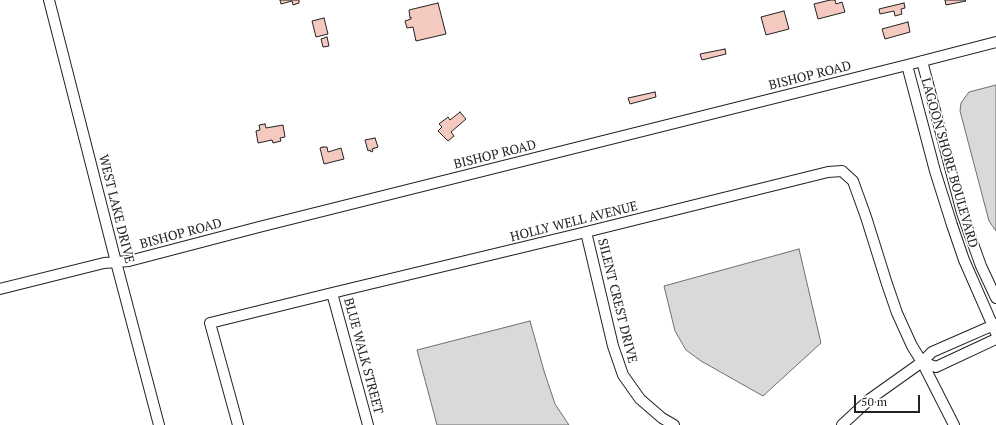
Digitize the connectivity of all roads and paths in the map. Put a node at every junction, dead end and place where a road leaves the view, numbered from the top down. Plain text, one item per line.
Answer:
1 (49, 0) edge
2 (996, 42) edge
3 (922, 61) junction
4 (907, 66) junction
5 (586, 232) junction
6 (116, 262) junction
7 (0, 289) edge
8 (332, 293) junction
9 (996, 298) edge
10 (995, 328) edge
11 (996, 339) edge
12 (922, 362) junction
13 (159, 425) edge
14 (238, 425) edge
15 (368, 425) edge
16 (674, 425) edge
17 (842, 425) edge
18 (954, 425) edge

1 - 6 street, WEST LAKE DRIVE
2 - 3 street, BISHOP ROAD
3 - 4 street, BISHOP ROAD
3 - 9 street, LAGOON SHORE BOULEVARD
4 - 6 street, BISHOP ROAD
4 - 10 street, LAGOON SHORE BOULEVARD
5 - 8 street, HOLLY WELL AVENUE
5 - 12 street, HOLLY WELL AVENUE
5 - 16 street, SILENT CREST DRIVE
6 - 7 street, BISHOP ROAD
6 - 13 street, WEST LAKE DRIVE
8 - 14 street, HOLLY WELL AVENUE
8 - 15 street, BLUE WALK STREET
10 - 12 street
11 - 12 street
12 - 17 street
12 - 18 street

